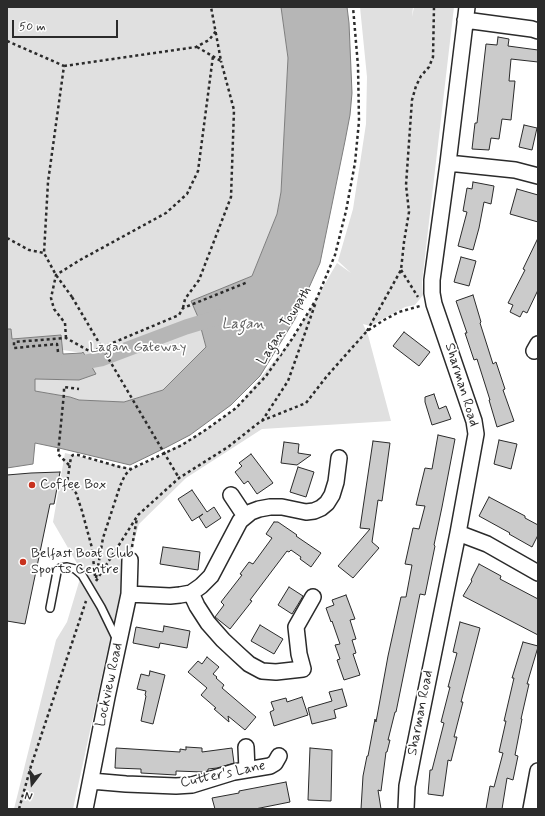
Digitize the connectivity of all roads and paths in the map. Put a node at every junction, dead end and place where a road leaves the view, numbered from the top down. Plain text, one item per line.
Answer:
1 (211, 7) edge
2 (353, 7) edge
3 (434, 7) edge
4 (466, 13) edge
5 (216, 31) junction
6 (538, 31) edge
7 (7, 42) edge
8 (196, 47) junction
9 (213, 56) junction
10 (221, 61) junction
11 (64, 66) junction
12 (448, 163) junction
13 (538, 176) edge
14 (7, 238) edge
15 (44, 253) junction
16 (401, 270) junction
17 (56, 275) junction
18 (248, 282) dead end
19 (317, 298) junction
20 (429, 305) junction
21 (183, 308) junction
22 (367, 331) junction
23 (66, 338) junction
24 (58, 352) dead end
25 (79, 388) dead end
26 (261, 421) junction
27 (339, 458) dead end
28 (69, 465) junction
29 (131, 469) junction
30 (179, 478) junction
31 (231, 495) dead end
32 (138, 516) junction
33 (245, 516) junction
34 (458, 533) junction
35 (130, 560) joint
36 (538, 573) edge
37 (96, 581) junction
38 (90, 589) junction
39 (190, 593) junction
40 (129, 594) junction
41 (313, 597) dead end
42 (50, 608) dead end
43 (119, 644) junction
44 (246, 746) dead end
45 (279, 756) dead end
46 (247, 770) junction
47 (538, 771) edge
48 (91, 781) junction
49 (19, 809) edge
50 (86, 809) edge
51 (406, 809) edge
52 (531, 809) edge

1 - 5 path
2 - 19 path, Lagan Towpath
3 - 16 path
4 - 6 street
4 - 12 street, Sharman Road
5 - 8 path
5 - 10 path
7 - 11 path
8 - 9 path
8 - 11 path
9 - 10 path
9 - 17 path
10 - 21 path
11 - 15 path
12 - 13 street
12 - 20 street, Sharman Road
14 - 15 path
15 - 17 path
16 - 20 path
16 - 22 path
17 - 23 path
17 - 30 path, bridge
18 - 21 path
19 - 26 path
19 - 29 path, Lagan Towpath
20 - 22 path
20 - 34 street, Sharman Road
21 - 23 path
22 - 26 path
23 - 24 path
25 - 28 path
26 - 30 path
27 - 33 street
28 - 29 path
28 - 37 path
29 - 37 path
30 - 32 path
31 - 33 street
32 - 35 path
32 - 37 path
33 - 39 street
34 - 36 street
34 - 51 street, Sharman Road
35 - 40 street, Lockview Road
37 - 38 path
38 - 42 lane
38 - 43 lane
38 - 49 path
39 - 40 street
39 - 41 street
40 - 43 street, Lockview Road
43 - 48 street, Lockview Road
44 - 46 street
45 - 46 street, Cutter's Lane
46 - 48 street, Cutter's Lane
47 - 52 street
48 - 50 street, Lockview Road

